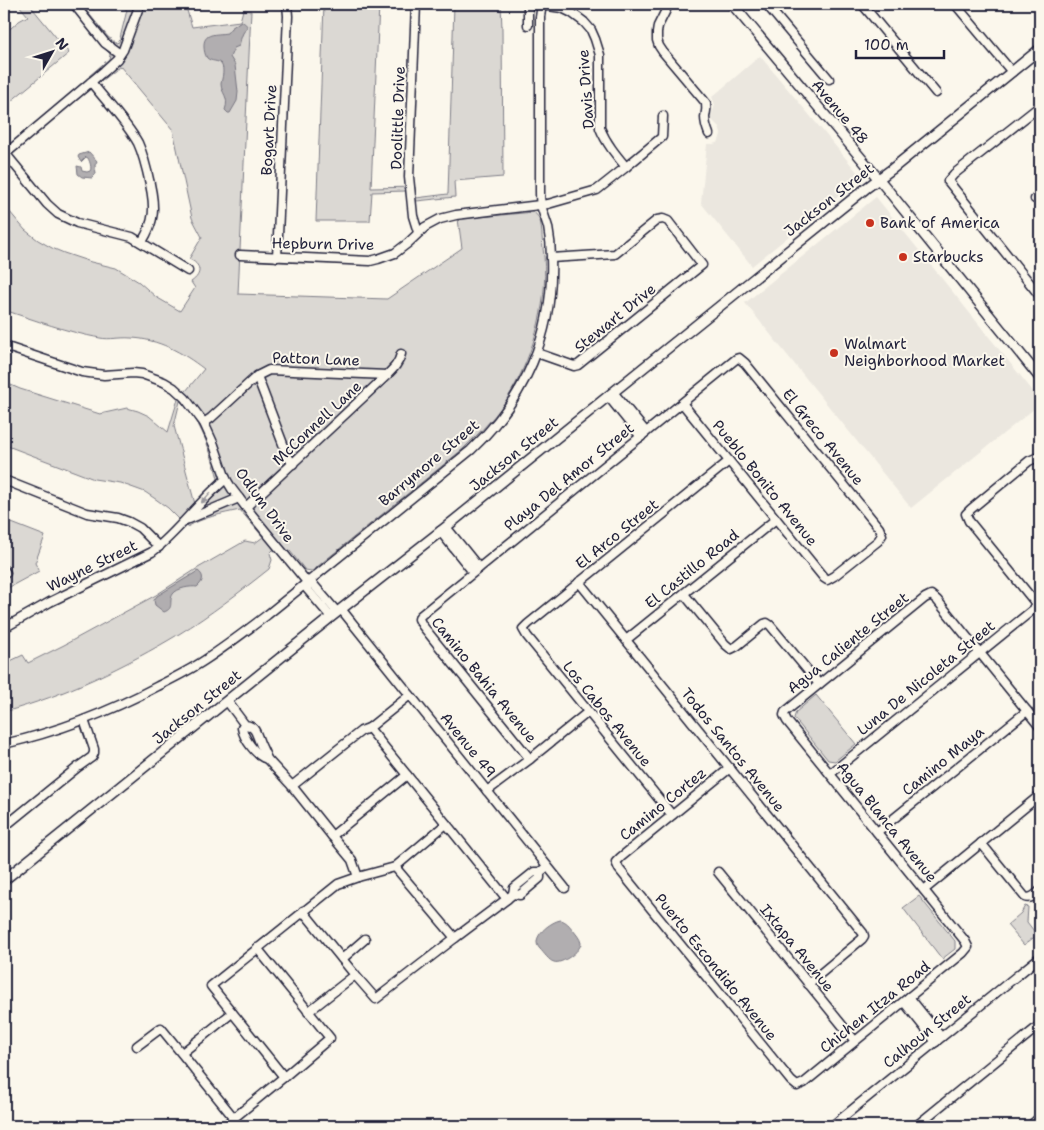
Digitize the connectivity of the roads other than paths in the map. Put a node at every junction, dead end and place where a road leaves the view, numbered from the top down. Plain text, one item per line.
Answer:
1 (74, 4) edge
2 (140, 4) edge
3 (287, 4) edge
4 (416, 4) edge
5 (528, 4) edge
6 (542, 4) edge
7 (667, 4) edge
8 (732, 4) edge
9 (779, 4) edge
10 (955, 4) edge
11 (865, 5) edge
12 (768, 7) edge
13 (528, 25) dead end
14 (1040, 49) edge
15 (120, 54) junction
16 (1012, 72) junction
17 (829, 79) dead end
18 (91, 82) junction
19 (936, 93) dead end
20 (1040, 106) edge
21 (663, 116) dead end
22 (709, 134) dead end
23 (5, 154) edge
24 (626, 167) junction
25 (878, 179) junction
26 (541, 206) junction
27 (418, 232) junction
28 (142, 242) junction
29 (240, 255) dead end
30 (277, 257) junction
31 (551, 258) junction
32 (188, 271) dead end
33 (1040, 296) edge
34 (4, 346) edge
35 (537, 353) junction
36 (401, 354) dead end
37 (739, 358) joint
38 (387, 375) junction
39 (257, 376) junction
40 (1040, 378) edge
41 (611, 394) junction
42 (682, 403) junction
43 (204, 423) junction
44 (643, 434) junction
45 (1038, 459) edge
46 (729, 461) junction
47 (293, 464) junction
48 (226, 479) junction
49 (4, 480) edge
50 (239, 498) junction
51 (246, 508) junction
52 (776, 519) junction
53 (187, 520) junction
54 (443, 529) junction
55 (158, 547) junction
56 (476, 570) junction
57 (827, 580) joint
58 (307, 582) junction
59 (579, 582) junction
60 (684, 594) junction
61 (1039, 605) edge
62 (336, 613) junction
63 (419, 619) joint
64 (350, 620) joint
65 (4, 628) edge
66 (523, 629) joint
67 (626, 640) junction
68 (980, 653) junction
69 (819, 684) junction
70 (410, 695) junction
71 (227, 701) junction
72 (1026, 710) junction
73 (588, 712) junction
74 (784, 715) joint
75 (84, 720) junction
76 (245, 725) junction
77 (1040, 727) edge
78 (369, 728) junction
79 (258, 737) junction
80 (4, 744) edge
81 (250, 744) junction
82 (267, 759) junction
83 (530, 759) junction
84 (730, 768) junction
85 (830, 774) junction
86 (407, 775) junction
87 (292, 786) junction
88 (487, 791) junction
89 (1040, 795) edge
90 (672, 815) junction
91 (446, 824) junction
92 (4, 826) edge
93 (877, 832) junction
94 (332, 836) junction
95 (981, 843) junction
96 (616, 862) joint
97 (548, 866) junction
98 (395, 867) junction
99 (540, 872) junction
100 (718, 872) dead end
101 (358, 877) junction
102 (4, 880) edge
103 (523, 880) junction
104 (529, 887) junction
105 (565, 888) dead end
106 (924, 890) junction
107 (1040, 891) edge
108 (510, 897) junction
109 (303, 912) junction
110 (455, 938) junction
111 (365, 939) dead end
112 (257, 948) junction
113 (968, 948) joint
114 (1040, 957) edge
115 (342, 959) junction
116 (355, 975) junction
117 (808, 984) junction
118 (906, 1000) junction
119 (308, 1012) junction
120 (232, 1013) junction
121 (1040, 1025) edge
122 (939, 1040) junction
123 (855, 1041) junction
124 (137, 1046) dead end
125 (182, 1053) junction
126 (284, 1077) junction
127 (797, 1086) joint
128 (1040, 1117) edge
129 (234, 1118) junction
130 (224, 1126) edge
131 (832, 1126) edge
132 (916, 1126) edge
133 (1030, 1126) edge

1 - 15 street
2 - 15 street
3 - 30 street, Bogart Drive
4 - 27 street, Doolittle Drive
5 - 13 street
6 - 24 street, Davis Drive
6 - 26 street, Barrymore Street
7 - 22 street
8 - 25 main road, Avenue 48
9 - 12 street
10 - 16 street
11 - 19 street
12 - 17 street
14 - 16 main road, Jackson Street
15 - 18 street
16 - 25 main road, Jackson Street
18 - 23 street
18 - 28 street
20 - 33 street
21 - 24 street, Hepburn Drive
23 - 28 street
24 - 26 street, Hepburn Drive
25 - 40 main road, Avenue 48
25 - 41 main road, Jackson Street
26 - 27 street, Hepburn Drive
26 - 31 street, Barrymore Street
27 - 30 street, Hepburn Drive
28 - 32 street
29 - 30 street, Hepburn Drive
31 - 35 street, Barrymore Street
31 - 35 street, Stewart Drive
34 - 43 street, Odlum Drive
35 - 58 street, Barrymore Street
36 - 38 street, McConnell Lane
37 - 42 street, Playa Del Amor Street
37 - 57 street, El Greco Avenue
38 - 39 street, Patton Lane
38 - 47 street, McConnell Lane
39 - 43 street, Patton Lane
39 - 47 street
41 - 44 street
41 - 54 main road, Jackson Street
42 - 44 street, Playa Del Amor Street
42 - 46 street, Pueblo Bonito Avenue
43 - 48 street, Odlum Drive
44 - 56 street, Playa Del Amor Street
45 - 61 street
46 - 52 street, Pueblo Bonito Avenue
46 - 59 street, El Arco Street
47 - 51 street, McConnell Lane
48 - 50 street, Odlum Drive
48 -> 53 street, Wayne Street
49 - 55 street
50 - 51 street, Odlum Drive
50 - 53 street, Wayne Street
51 - 58 street, Odlum Drive
52 - 57 street, Pueblo Bonito Avenue
52 - 60 street, El Castillo Road
53 - 55 street, Wayne Street
54 - 56 street
54 - 62 main road, Jackson Street
55 - 65 street, Wayne Street
56 - 63 street, Playa Del Amor Street
58 - 62 street, Odlum Drive
58 - 75 street, Barrymore Street
59 - 66 street, El Arco Street
59 - 67 street, Todos Santos Avenue
60 - 67 street, El Castillo Road
60 - 69 street
61 - 68 street, Luna De Nicoleta Street
62 - 64 street, Odlum Drive
62 - 71 main road, Jackson Street
63 - 83 street, Camino Bahia Avenue
64 - 70 street, Avenue 49
66 - 73 street, Los Cabos Avenue
67 - 84 street, Todos Santos Avenue
68 - 69 street, Agua Caliente Street
68 - 72 street
68 - 85 street, Luna De Nicoleta Street
69 - 74 street, Agua Caliente Street
70 - 78 street
70 - 88 street, Avenue 49
71 - 76 street
71 - 102 main road, Jackson Street
72 - 77 street
72 - 93 street, Camino Maya
73 - 83 street
73 - 90 street, Los Cabos Avenue
74 - 85 street, Agua Blanca Avenue
75 - 80 street, Barrymore Street
75 - 92 street
76 - 79 street
76 - 81 street
78 - 86 street
78 - 87 street
79 - 81 street
79 - 82 street
81 - 82 street
82 - 87 street
83 - 88 street
84 - 90 street, Camino Cortez
84 - 117 street, Todos Santos Avenue
85 - 93 street, Agua Blanca Avenue
86 - 91 street
86 - 94 street
87 - 94 street
88 - 97 street, Avenue 49
89 - 95 street
90 - 96 street, Camino Cortez
91 - 98 street
91 - 108 street
93 - 106 street, Agua Blanca Avenue
94 - 101 street
95 - 106 street
95 - 107 street
96 - 127 street, Puerto Escondido Avenue
97 - 99 street
97 - 105 street, Avenue 49
98 - 101 street
98 - 110 street
99 - 103 street
99 - 104 street
100 - 117 street, Ixtapa Avenue
101 - 109 street
103 - 104 street
103 - 108 street
104 - 108 street
106 - 113 street, Agua Blanca Avenue
108 - 110 street
109 - 112 street
109 - 115 street
110 - 116 street
111 - 115 street
112 - 119 street
112 - 120 street
113 - 118 street, Chichen Itza Road
114 - 122 street, Calhoun Street
115 - 116 street
116 - 119 street
117 - 123 street, Ixtapa Avenue
118 - 122 street
118 - 123 street, Chichen Itza Road
119 - 126 street
120 - 125 street
120 - 126 street
121 - 132 street
122 - 131 street, Calhoun Street
123 - 127 street, Chichen Itza Road
124 - 125 street
125 - 129 street
126 - 129 street
128 - 133 street
129 - 130 street

